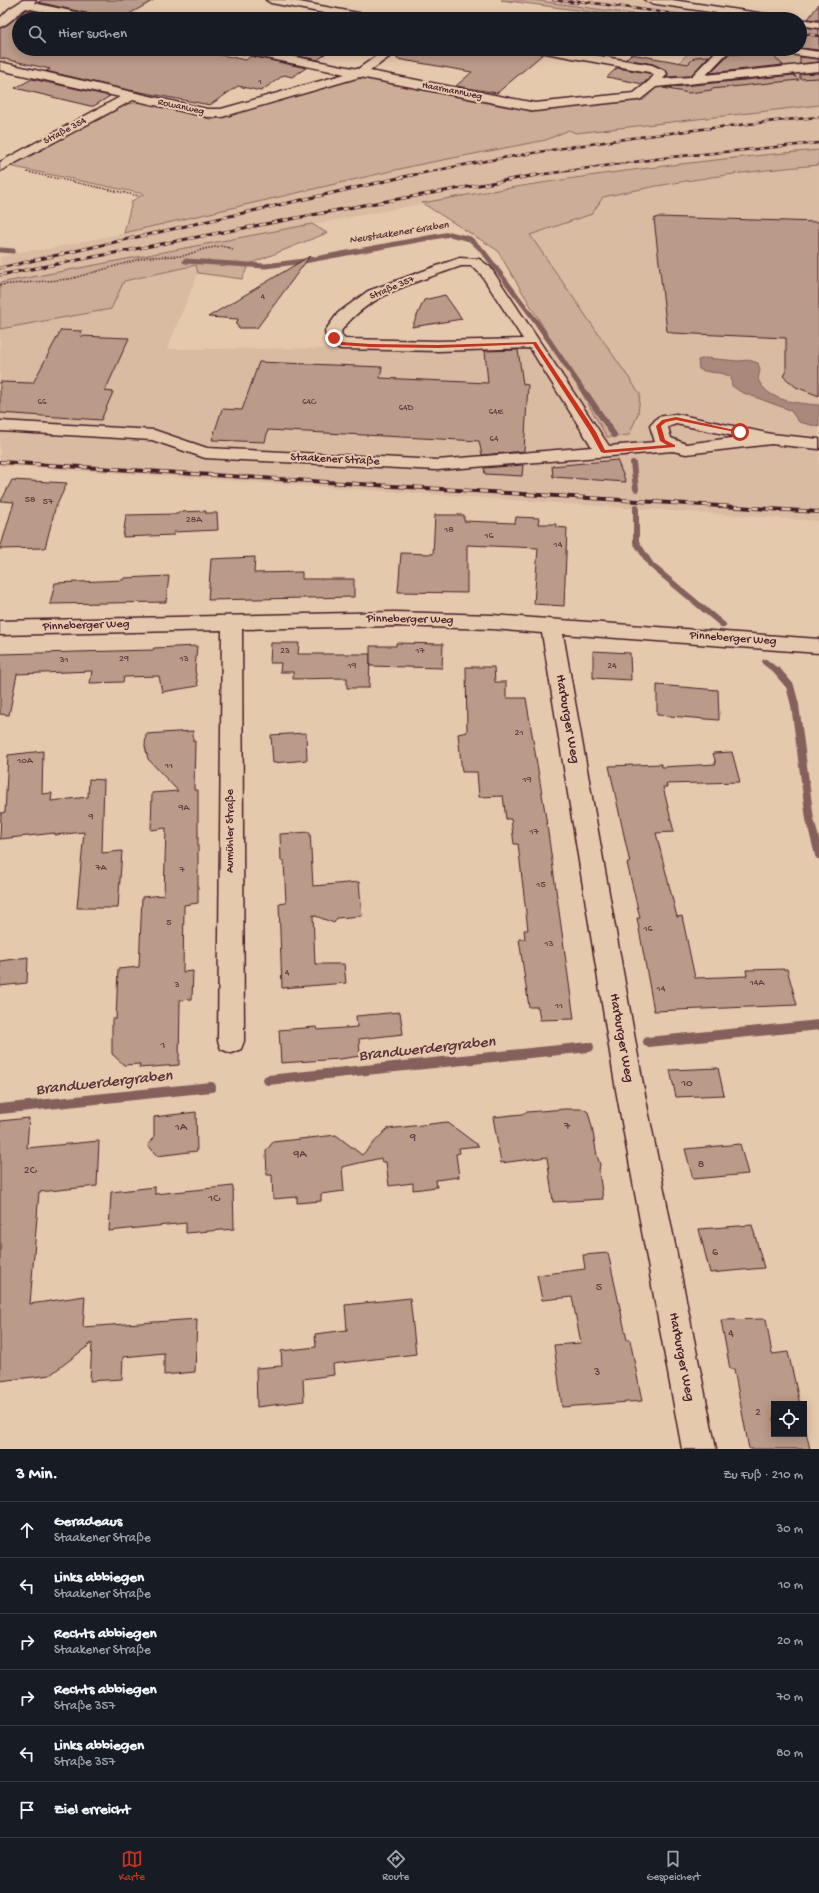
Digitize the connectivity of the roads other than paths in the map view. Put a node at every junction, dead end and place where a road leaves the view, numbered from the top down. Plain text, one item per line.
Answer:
1 (271, 0) edge
2 (650, 0) edge
3 (27, 2) edge
4 (15, 12) edge
5 (66, 12) edge
6 (336, 12) edge
7 (731, 12) edge
8 (12, 14) edge
9 (807, 23) edge
10 (0, 24) edge
11 (819, 25) edge
12 (807, 53) edge
13 (819, 55) edge
14 (273, 56) edge
15 (384, 56) edge
16 (579, 56) edge
17 (718, 56) edge
18 (0, 66) edge
19 (819, 68) edge
20 (360, 73) junction
21 (694, 80) junction
22 (653, 84) junction
23 (130, 96) junction
24 (1, 166) edge
25 (534, 343) junction
26 (0, 426) edge
27 (771, 439) junction
28 (819, 444) edge
29 (673, 446) junction
30 (604, 452) junction
31 (232, 622) junction
32 (551, 626) junction
33 (0, 628) edge
34 (819, 646) edge
35 (231, 1041) dead end
36 (699, 1449) edge

1 - 6 street
2 - 7 street
3 - 4 street
3 - 5 street
8 - 10 street
9 - 11 street
12 - 13 street
14 - 20 street, Haarmannweg
15 - 20 street
16 - 22 street, Haarmannweg
17 - 21 street
18 - 23 street, Rowanweg
19 - 21 street
20 - 22 street, Haarmannweg
20 - 23 street, Rowanweg
21 - 22 street
23 - 24 street, Straße 354
25 - 25 street, Straße 357
25 - 30 street, Straße 357
26 - 30 street, Staakener Straße
27 - 28 street, Staakener Straße
27 - 29 street, Staakener Straße
27 - 29 street, Staakener Straße
29 - 30 street, Staakener Straße
31 - 32 street, Pinneberger Weg
31 - 33 street, Pinneberger Weg
31 - 35 street, Aumühler Straße
32 - 34 street, Pinneberger Weg
32 - 36 street, Harburger Weg

